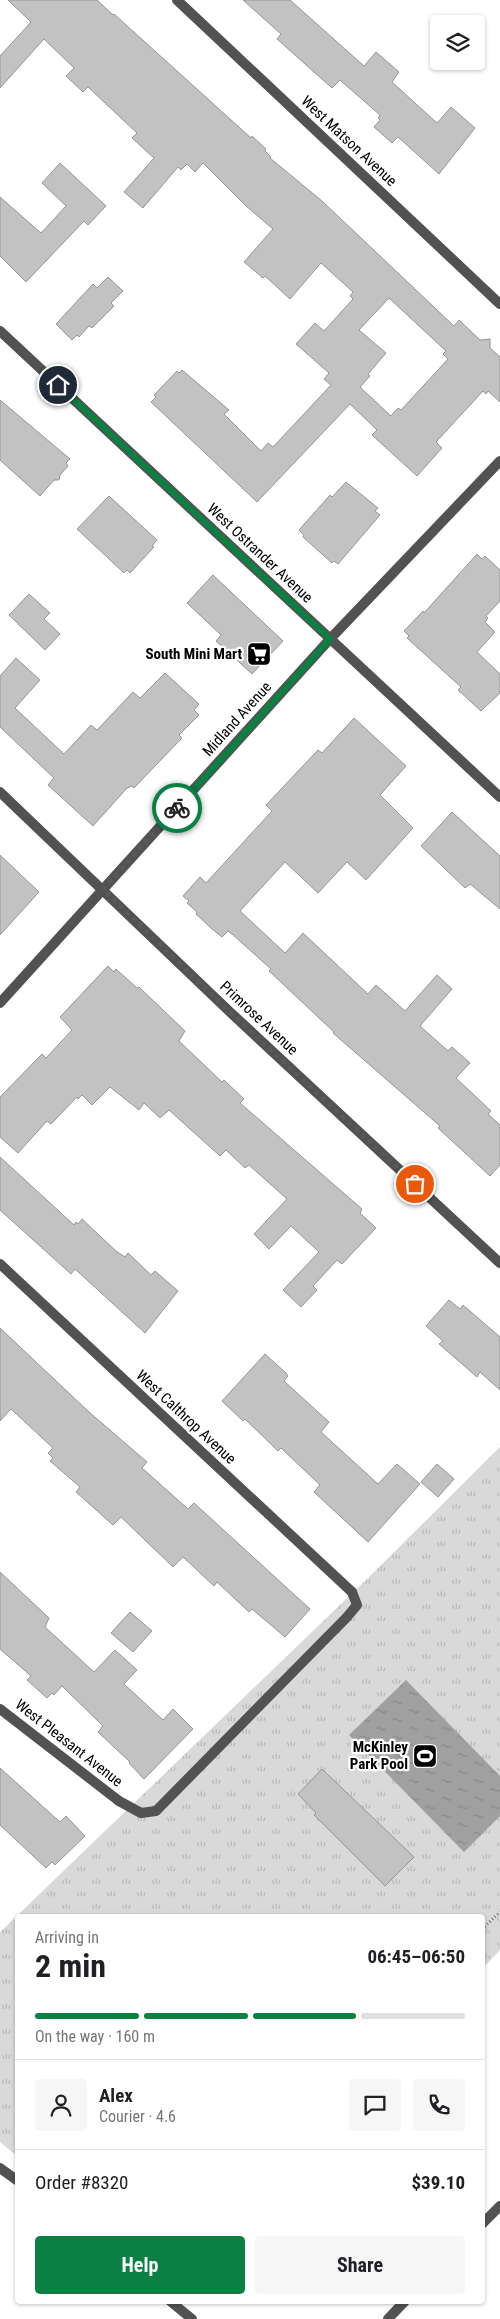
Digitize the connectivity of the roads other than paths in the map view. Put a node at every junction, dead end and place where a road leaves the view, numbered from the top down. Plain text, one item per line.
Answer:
1 (177, 0) edge
2 (500, 304) edge
3 (0, 331) edge
4 (500, 461) edge
5 (330, 639) junction
6 (0, 792) edge
7 (500, 797) edge
8 (103, 889) junction
9 (0, 1003) edge
10 (500, 1263) edge
11 (0, 1264) edge
12 (352, 1592) joint
13 (0, 1709) edge
14 (0, 2168) edge
15 (15, 2179) edge
16 (500, 2206) edge
17 (485, 2221) edge
18 (174, 2304) edge
19 (403, 2304) edge
20 (192, 2319) edge
21 (388, 2319) edge

1 - 2 street, West Matson Avenue
3 - 5 street, West Ostrander Avenue
4 - 5 street, Midland Avenue
5 - 7 street, West Ostrander Avenue
5 - 8 street, Midland Avenue
6 - 8 street, Primrose Avenue
8 - 9 street, Midland Avenue
8 - 10 street, Primrose Avenue
11 - 12 street, West Calthrop Avenue
12 - 13 street, West Pleasant Avenue
14 - 15 street
16 - 17 street
18 - 20 street
19 - 21 street

